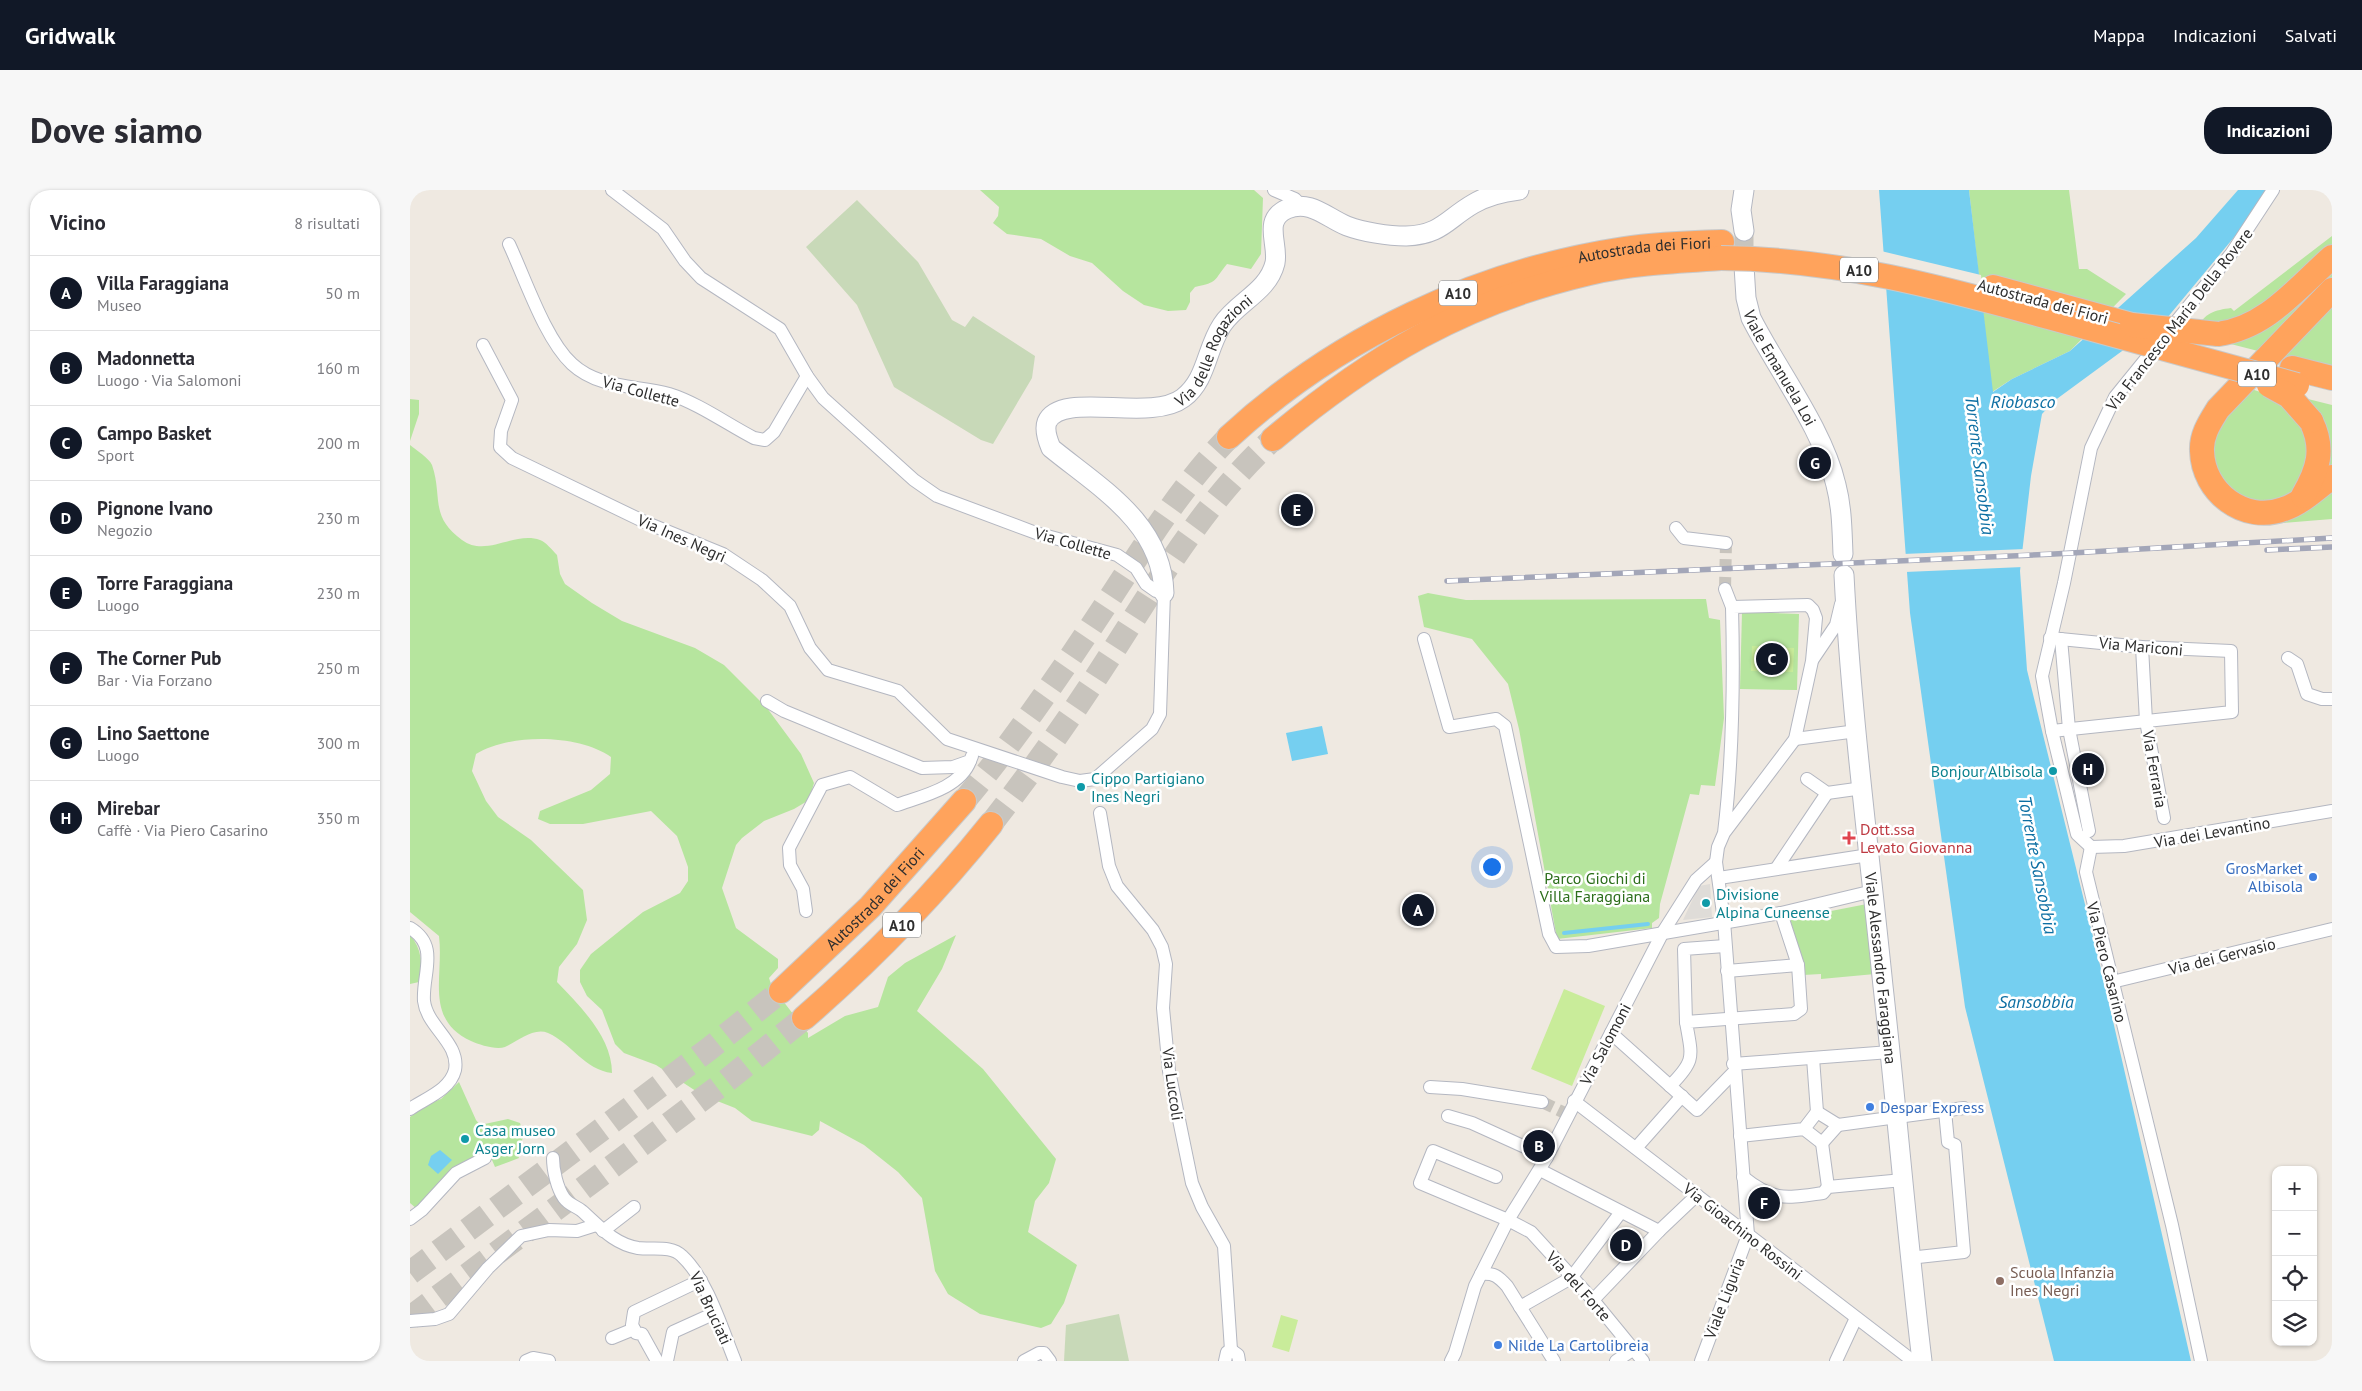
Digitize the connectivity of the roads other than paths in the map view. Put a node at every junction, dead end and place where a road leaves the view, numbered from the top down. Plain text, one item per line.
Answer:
1 (612, 190) edge
2 (1274, 190) edge
3 (1520, 190) edge
4 (1744, 190) edge
5 (1751, 190) edge
6 (2272, 190) edge
7 (1300, 206) junction
8 (509, 244) dead end
9 (1722, 250) junction
10 (2332, 257) edge
11 (1744, 266) tunnel mouth
12 (2332, 290) edge
13 (2132, 324) junction
14 (483, 345) dead end
15 (2216, 363) junction
16 (807, 376) junction
17 (2294, 376) junction
18 (2332, 378) edge
19 (2332, 394) edge
20 (1230, 437) tunnel mouth
21 (1273, 439) tunnel mouth
22 (2332, 477) edge
23 (2301, 500) junction
24 (1676, 528) dead end
25 (1726, 543) dead end
26 (1843, 554) dead end
27 (1845, 581) joint
28 (1725, 589) tunnel mouth
29 (1164, 592) junction
30 (1732, 607) junction
31 (1828, 638) junction
32 (1849, 638) junction
33 (2056, 638) junction
34 (1424, 639) dead end
35 (2142, 647) junction
36 (2231, 651) joint
37 (2288, 658) dead end
38 (1812, 661) junction
39 (2332, 699) edge
40 (767, 701) dead end
41 (2146, 721) junction
42 (2069, 729) junction
43 (1857, 730) junction
44 (2052, 731) junction
45 (1794, 739) junction
46 (973, 755) junction
47 (1807, 779) dead end
48 (1863, 788) junction
49 (1827, 794) junction
50 (964, 801) tunnel mouth
51 (2332, 811) edge
52 (1100, 813) dead end
53 (2164, 818) dead end
54 (991, 824) tunnel mouth
55 (2089, 831) dead end
56 (1724, 833) junction
57 (2091, 846) junction
58 (1789, 850) junction
59 (1869, 855) junction
60 (1716, 862) junction
61 (1801, 866) junction
62 (1776, 869) junction
63 (1719, 878) junction
64 (1873, 891) junction
65 (806, 911) dead end
66 (1782, 913) junction
67 (1724, 921) junction
68 (410, 928) edge
69 (2332, 929) edge
70 (1658, 933) junction
71 (1726, 946) junction
72 (1798, 965) junction
73 (1728, 971) junction
74 (2112, 982) junction
75 (781, 991) tunnel mouth
76 (804, 1018) tunnel mouth
77 (1732, 1019) junction
78 (1686, 1022) junction
79 (1611, 1033) junction
80 (1890, 1052) junction
81 (1813, 1058) junction
82 (1734, 1068) junction
83 (1670, 1086) junction
84 (1430, 1087) dead end
85 (1682, 1096) junction
86 (1574, 1101) junction
87 (1542, 1102) tunnel mouth
88 (1964, 1108) dead end
89 (410, 1109) edge
90 (1945, 1111) junction
91 (1817, 1112) junction
92 (1448, 1116) dead end
93 (1898, 1117) junction
94 (1838, 1126) junction
95 (1804, 1129) junction
96 (1740, 1136) junction
97 (1822, 1143) junction
98 (1636, 1148) junction
99 (1547, 1157) junction
100 (485, 1158) dead end
101 (553, 1158) dead end
102 (1540, 1170) junction
103 (1496, 1177) dead end
104 (1743, 1177) junction
105 (1902, 1180) junction
106 (1828, 1187) junction
107 (1698, 1195) junction
108 (634, 1207) dead end
109 (1621, 1212) junction
110 (410, 1219) edge
111 (1508, 1220) junction
112 (599, 1228) junction
113 (1659, 1231) junction
114 (1748, 1235) junction
115 (1910, 1258) junction
116 (1481, 1274) junction
117 (1571, 1278) junction
118 (701, 1280) junction
119 (1592, 1300) junction
120 (1520, 1307) junction
121 (714, 1313) junction
122 (1856, 1318) junction
123 (410, 1321) edge
124 (634, 1329) junction
125 (612, 1338) dead end
126 (1634, 1349) junction
127 (1228, 1356) edge
128 (526, 1361) edge
129 (550, 1361) edge
130 (657, 1361) edge
131 (667, 1361) edge
132 (735, 1361) edge
133 (1024, 1361) edge
134 (1050, 1361) edge
135 (1239, 1361) edge
136 (1450, 1361) edge
137 (1554, 1361) edge
138 (1616, 1361) edge
139 (1644, 1361) edge
140 (1701, 1361) edge
141 (1836, 1361) edge
142 (1913, 1361) edge
143 (1922, 1361) edge
144 (2202, 1361) edge

1 - 16 street, Via Collette
2 - 7 street
3 - 7 street
4 - 5 street
6 - 33 street, Via Francesco Maria Della Rovere
7 - 29 street, Via delle Rogazioni
8 - 16 street, Via Collette
9 - 13 highway, Autostrada dei Fiori / A10
9 - 15 highway, Autostrada dei Fiori / A10, bridge
9 - 20 highway, Autostrada dei Fiori / A10
9 - 21 highway, Autostrada dei Fiori / A10
10 - 13 highway, bridge
11 - 26 street, Viale Emanuela Loi
12 - 23 highway
13 - 17 highway, Autostrada dei Fiori / A10, bridge
14 - 46 street, Via Ines Negri
15 - 17 highway, Autostrada dei Fiori / A10, bridge
15 - 23 highway, bridge
16 - 29 street, Via Collette
17 - 18 highway, Autostrada dei Fiori / A10
17 - 19 highway, Autostrada dei Fiori / A10
22 - 23 highway
24 - 25 street
27 - 31 street
27 - 32 street, Viale Alessandro Faraggiana
28 - 30 street
29 - 46 street, Via Ines Negri
30 - 38 street
30 - 56 street
31 - 32 street
31 - 38 street
32 - 38 street
32 - 43 street, Viale Alessandro Faraggiana
33 - 35 street, Via Mariconi
33 - 42 street
33 - 44 street
34 - 70 street
35 - 36 street, Via Mariconi
35 - 41 street, Via Ferraria
36 - 41 street, Via Ferraria
37 - 39 street
38 - 45 street
40 - 46 street
41 - 42 street, Via Ferraria
41 - 53 street, Via Ferraria
42 - 44 street, Via Ferraria
42 - 55 street
43 - 45 street
43 - 48 street, Viale Alessandro Faraggiana
44 - 57 street
45 - 56 street
46 - 65 street
47 - 49 street
48 - 49 street
48 - 59 street, Viale Alessandro Faraggiana
49 - 58 street
50 - 75 highway, Autostrada dei Fiori / A10
51 - 57 street, Via dei Levantino
52 - 127 street, Via Luccoli
54 - 76 highway, A10
56 - 60 street
57 - 74 street, Via Piero Casarino
58 - 61 street
58 - 62 street
59 - 61 street
59 - 64 street, Viale Alessandro Faraggiana
60 - 63 street
60 - 70 street, Via Salomoni
61 - 62 street
62 - 63 street
63 - 67 street
64 - 66 street
64 - 80 street, Viale Alessandro Faraggiana
66 - 67 street
66 - 72 street
67 - 70 street
67 - 71 street
68 - 89 street
69 - 74 street, Via dei Gervasio
70 - 79 street, Via Salomoni
71 - 73 street
71 - 78 street
72 - 73 street
72 - 77 street
73 - 77 street
74 - 144 street, Via Piero Casarino
77 - 78 street
77 - 82 street
78 - 83 street
79 - 83 street
79 - 86 street, Via Salomoni
80 - 81 street
80 - 93 street, Viale Alessandro Faraggiana
81 - 82 street
81 - 91 street
82 - 85 street
82 - 96 street
83 - 85 street
84 - 87 street
85 - 98 street
86 - 98 street, Via Gioachino Rossini
86 - 99 street, Via Salomoni
88 - 90 street
90 - 93 street
90 - 115 street
91 - 94 street
91 - 95 street
92 - 99 street
93 - 94 street
93 - 105 street, Viale Alessandro Faraggiana
94 - 97 street
95 - 96 street
95 - 97 street
96 - 104 street
97 - 106 street
98 - 107 street, Via Gioachino Rossini
99 - 102 street, Via Salomoni
100 - 110 street
101 - 112 street, Via Bruciati
102 - 109 street
102 - 111 street, Via Salomoni
103 - 111 street
104 - 106 street
104 - 114 street
105 - 106 street
105 - 115 street, Viale Alessandro Faraggiana
107 - 113 street
107 - 114 street, Via Gioachino Rossini
108 - 112 street
109 - 113 street
109 - 117 street
111 - 116 street, Via Salomoni
111 - 117 street, Via del Forte
112 - 118 street, Via Bruciati
112 - 123 street
113 - 119 street
114 - 122 street, Via Gioachino Rossini
114 - 140 street, Viale Liguria
115 - 143 street, Viale Alessandro Faraggiana
116 - 120 street
116 - 136 street, Via Salomoni
117 - 119 street, Via del Forte
117 - 120 street
118 - 121 street, Via Bruciati
118 - 124 street
119 - 126 street, Via del Forte
120 - 137 street
121 - 131 street
121 - 132 street, Via Bruciati
122 - 141 street
122 - 142 street, Via Gioachino Rossini
124 - 125 street
124 - 130 street
126 - 138 street
126 - 139 street, Via del Forte
127 - 135 street
128 - 129 street
133 - 134 street

